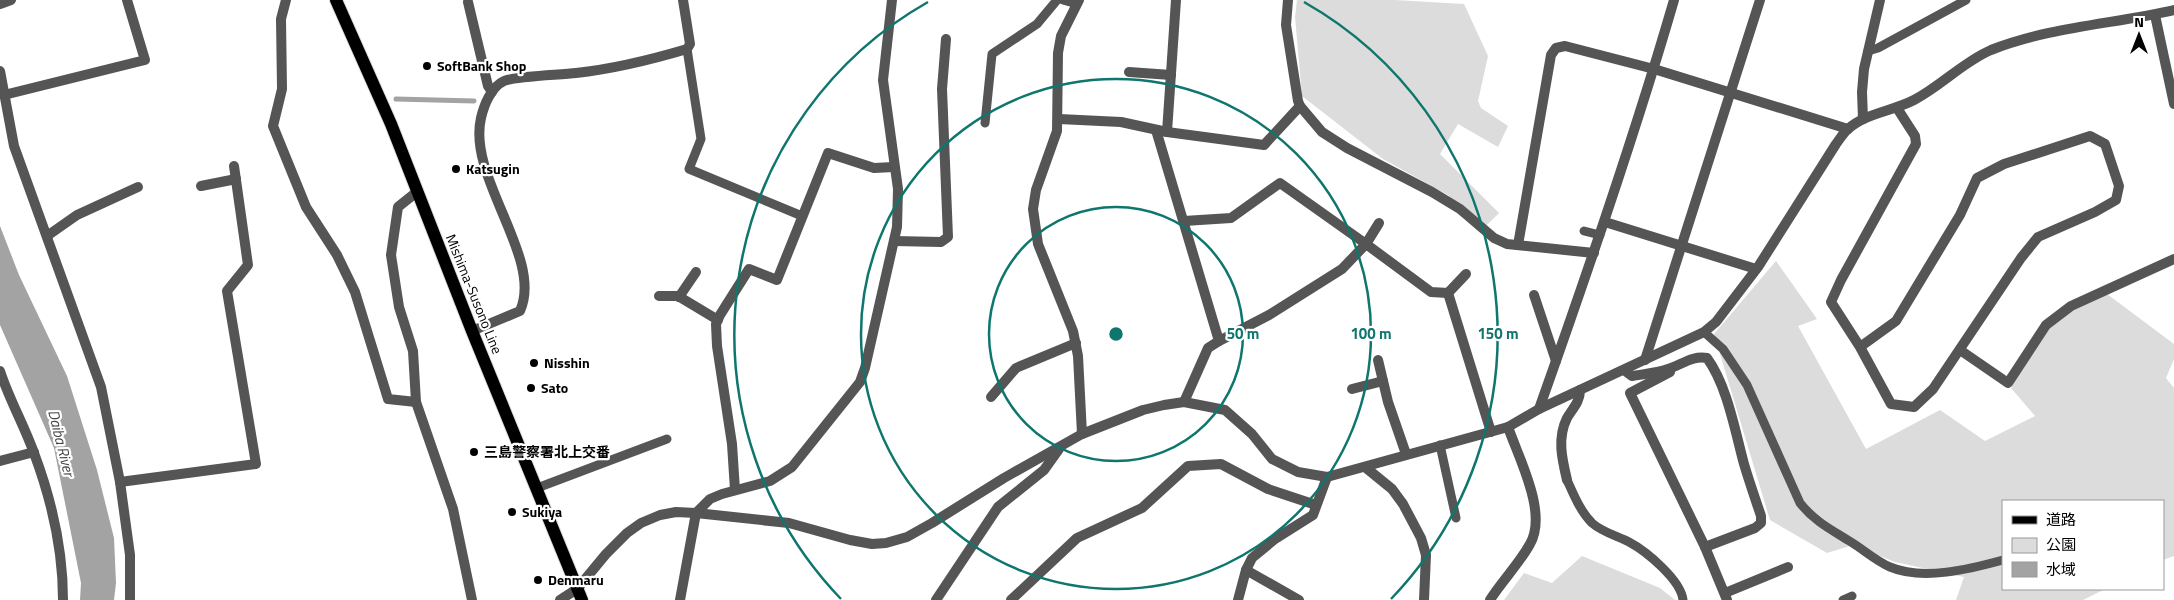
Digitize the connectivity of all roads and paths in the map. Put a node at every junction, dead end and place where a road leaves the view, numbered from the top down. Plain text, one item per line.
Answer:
1 (11, 0) edge
2 (127, 0) edge
3 (286, 0) edge
4 (336, 0) edge
5 (683, 0) edge
6 (892, 0) edge
7 (1057, 0) edge
8 (1063, 0) edge
9 (1176, 0) edge
10 (1288, 0) edge
11 (1674, 0) edge
12 (1760, 0) edge
13 (1880, 0) edge
14 (1966, 0) edge
15 (468, 2) dead end
16 (1078, 2) edge
17 (0, 4) edge
18 (2174, 10) edge
19 (2155, 15) junction
20 (946, 39) dead end
21 (687, 49) junction
22 (1868, 51) junction
23 (1654, 69) junction
24 (0, 71) edge
25 (1129, 72) dead end
26 (1171, 75) junction
27 (492, 92) junction
28 (1731, 92) junction
29 (4, 95) junction
30 (2174, 104) edge
31 (1300, 106) junction
32 (1897, 108) junction
33 (1863, 119) junction
34 (1059, 120) junction
35 (985, 123) dead end
36 (1848, 129) junction
37 (1156, 130) junction
38 (1167, 132) junction
39 (234, 166) dead end
40 (894, 167) junction
41 (236, 179) junction
42 (201, 186) dead end
43 (138, 187) dead end
44 (418, 191) junction
45 (802, 216) junction
46 (1184, 221) junction
47 (1605, 222) junction
48 (1379, 223) dead end
49 (1584, 231) dead end
50 (1600, 235) junction
51 (47, 236) junction
52 (894, 241) junction
53 (1366, 244) junction
54 (1518, 245) junction
55 (1681, 245) junction
56 (1594, 253) junction
57 (2174, 258) edge
58 (1756, 269) junction
59 (696, 272) dead end
60 (1466, 274) dead end
61 (1448, 293) junction
62 (1534, 295) dead end
63 (659, 296) dead end
64 (679, 297) junction
65 (718, 320) junction
66 (472, 331) junction
67 (1704, 332) junction
68 (1219, 340) junction
69 (1076, 343) junction
70 (1860, 347) junction
71 (1960, 350) junction
72 (1378, 360) dead end
73 (1645, 360) junction
74 (1556, 361) junction
75 (1680, 364) junction
76 (1624, 370) junction
77 (0, 371) edge
78 (1382, 381) junction
79 (1352, 389) dead end
80 (1580, 390) junction
81 (990, 396) dead end
82 (416, 402) junction
83 (1184, 402) junction
84 (1539, 409) junction
85 (1508, 427) junction
86 (1491, 432) junction
87 (1082, 434) junction
88 (667, 439) dead end
89 (1440, 446) junction
90 (1059, 448) junction
91 (34, 452) junction
92 (1406, 454) junction
93 (0, 461) edge
94 (1365, 467) junction
95 (1327, 477) junction
96 (1567, 480) joint
97 (120, 482) junction
98 (537, 488) junction
99 (735, 490) junction
100 (1316, 505) junction
101 (696, 513) junction
102 (1456, 518) dead end
103 (1705, 547) junction
104 (2002, 560) edge
105 (1788, 567) dead end
106 (1246, 570) junction
107 (579, 596) edge
108 (1726, 596) edge
109 (63, 600) edge
110 (130, 600) edge
111 (472, 600) edge
112 (560, 600) edge
113 (680, 600) edge
114 (936, 600) edge
115 (1011, 600) edge
116 (1238, 600) edge
117 (1299, 600) edge
118 (1424, 600) edge
119 (1490, 600) edge
120 (1683, 600) edge

1 - 17 street
2 - 29 street
3 - 82 street
4 - 44 main road, Mishima-Susono Line
5 - 21 street
6 - 40 street
7 - 35 lane
8 - 16 lane
9 - 26 street
10 - 31 street
11 - 23 street
12 - 28 street
13 - 22 street
14 - 22 lane
15 - 27 street
16 - 34 street
18 - 19 street
19 - 30 street
19 - 32 street
20 - 52 street
21 - 27 street
21 - 45 lane
22 - 33 street
23 - 28 street
23 - 47 street
23 - 54 street
24 - 29 street
25 - 26 street
26 - 38 street
27 - 66 street
28 - 36 street
28 - 55 street
29 - 51 street
31 - 38 street
31 - 54 street
32 - 33 street
32 - 70 street
33 - 36 street
34 - 37 street
34 - 69 street
36 - 58 street
37 - 38 street
37 - 46 street
39 - 41 street
40 - 45 street
40 - 52 street
41 - 42 street
41 - 97 street
43 - 51 street
44 - 66 main road, Mishima-Susono Line
44 - 82 street
45 - 65 street
46 - 53 street
46 - 68 street
47 - 50 street
47 - 55 street
48 - 53 street
49 - 50 lane
50 - 56 street
51 - 97 street
52 - 99 street
53 - 61 street
53 - 68 street
54 - 56 street
55 - 58 street
55 - 73 street
56 - 74 street
57 - 71 street
58 - 67 street
59 - 64 street
60 - 61 street
61 - 86 street
62 - 74 street
63 - 64 street
64 - 65 street
65 - 99 street
66 - 98 main road, Mishima-Susono Line
67 - 73 street
67 - 104 lane
68 - 83 street
69 - 81 street
69 - 87 street
70 - 71 street
70 - 71 street
72 - 78 street
73 - 76 street
74 - 84 street
75 - 76 street
75 - 103 street
75 - 103 street
76 - 80 street
77 - 91 street
78 - 79 street
78 - 92 street
80 - 84 street
80 - 96 street
82 - 111 street
83 - 87 street
83 - 95 street
84 - 85 street
85 - 86 street
85 - 119 street
86 - 89 street
87 - 90 street
88 - 98 lane
89 - 92 street
89 - 102 lane
90 - 101 street
90 - 114 street
91 - 93 street
91 - 109 street
92 - 94 street
94 - 95 street
94 - 118 street
95 - 100 street
96 - 120 lane
97 - 110 street
98 - 107 main road, Mishima-Susono Line
99 - 101 street
100 - 106 street
100 - 115 street
101 - 107 street
101 - 113 street
103 - 108 street
105 - 108 street
106 - 116 street
106 - 117 street
107 - 112 street

